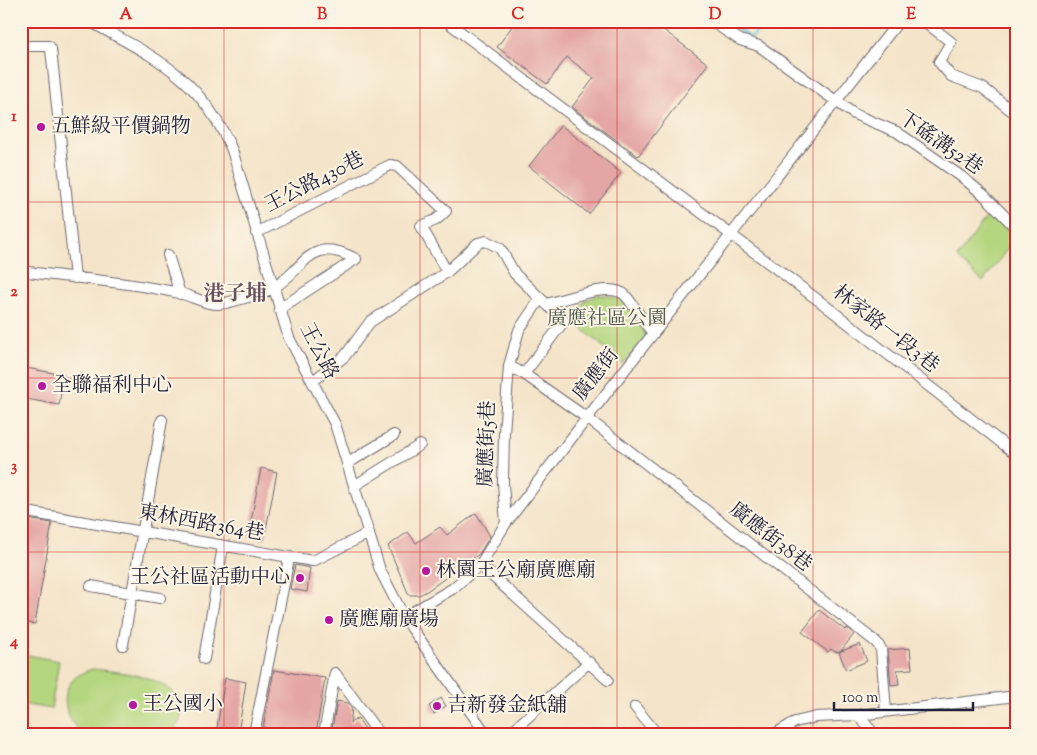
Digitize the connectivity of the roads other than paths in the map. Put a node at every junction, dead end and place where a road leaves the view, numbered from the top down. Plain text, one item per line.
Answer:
1 (89, 21) edge
2 (446, 21) edge
3 (710, 21) edge
4 (898, 21) edge
5 (924, 21) edge
6 (21, 46) edge
7 (836, 102) junction
8 (1016, 114) edge
9 (1016, 228) edge
10 (256, 233) junction
11 (732, 235) junction
12 (168, 255) dead end
13 (21, 271) edge
14 (447, 272) junction
15 (75, 278) junction
16 (273, 288) junction
17 (180, 294) junction
18 (543, 301) junction
19 (279, 309) junction
20 (653, 333) junction
21 (509, 366) junction
22 (524, 374) junction
23 (313, 381) junction
24 (587, 418) junction
25 (162, 420) dead end
26 (394, 435) dead end
27 (420, 445) dead end
28 (1016, 454) edge
29 (348, 463) junction
30 (354, 486) junction
31 (21, 511) edge
32 (506, 523) junction
33 (142, 532) junction
34 (369, 533) junction
35 (223, 546) junction
36 (289, 558) junction
37 (480, 565) junction
38 (90, 586) dead end
39 (132, 593) junction
40 (160, 598) dead end
41 (404, 617) junction
42 (123, 645) dead end
43 (204, 659) dead end
44 (589, 662) junction
45 (608, 680) dead end
46 (1016, 696) edge
47 (635, 707) dead end
48 (886, 711) junction
49 (858, 715) junction
50 (254, 734) edge
51 (324, 734) edge
52 (379, 734) edge
53 (486, 734) edge
54 (509, 734) edge
55 (657, 734) edge
56 (775, 734) edge
57 (874, 734) edge

1 - 10 street, 王公路
2 - 11 street, 林家路一段3巷
3 - 7 street, 下磘溝52巷
4 - 7 street, 廣應街
5 - 8 street
6 - 15 street
7 - 9 street, 下磘溝52巷
7 - 11 street, 廣應街
10 - 14 street, 王公路430巷
10 - 16 street, 王公路
11 - 20 street, 廣應街
11 - 28 street, 林家路一段3巷
12 - 17 street
13 - 15 street
14 - 18 street
14 - 23 street
15 - 17 street
16 - 17 street
16 - 19 street, 王公路
16 - 19 street
18 - 20 street
18 - 21 street, 廣應街5巷
18 - 22 street
19 - 23 street, 王公路
20 - 24 street, 廣應街
21 - 22 street, 廣應街38巷
21 - 32 street, 廣應街5巷
22 - 24 street, 廣應街38巷
23 - 29 street, 王公路
24 - 32 street, 廣應街
24 - 48 street, 廣應街38巷
25 - 33 street
26 - 29 street
27 - 30 street
29 - 30 street, 王公路
30 - 34 street, 王公路
31 - 33 street, 東林西路364巷
32 - 37 street, 廣應街
33 - 35 street, 東林西路364巷
33 - 39 street
34 - 36 street, 東林西路364巷
34 - 41 street, 王公路
35 - 36 street, 東林西路364巷
35 - 43 street
36 - 50 street
37 - 41 street, 廣應街
37 - 44 street
38 - 39 street
39 - 40 street
39 - 42 street
41 - 53 street, 王公路
44 - 45 street
44 - 54 street
46 - 48 street
47 - 55 street
48 - 49 street
49 - 56 street
49 - 57 street
51 - 52 street

